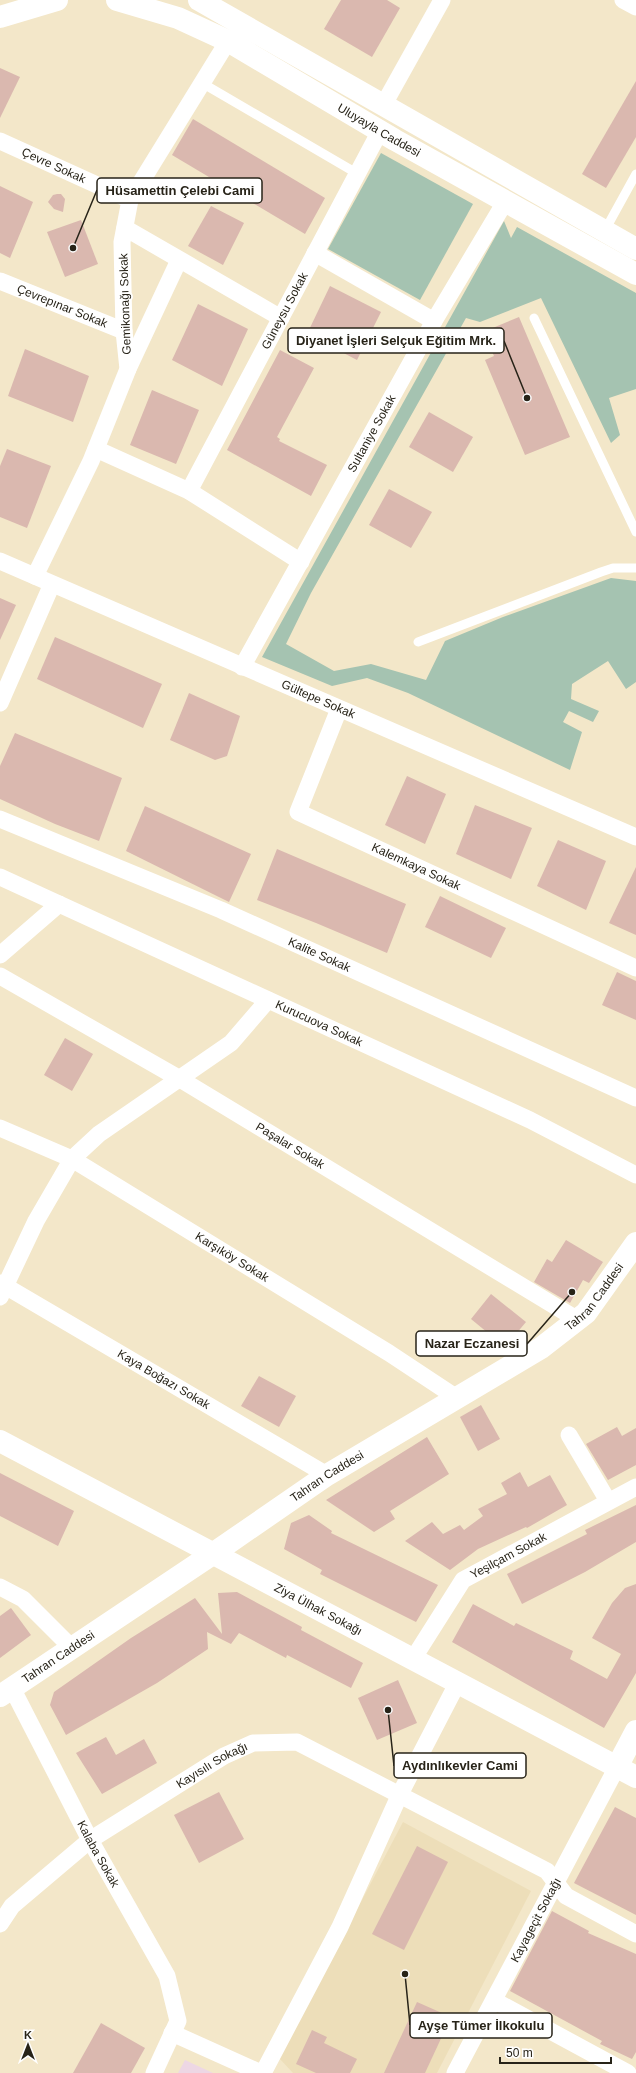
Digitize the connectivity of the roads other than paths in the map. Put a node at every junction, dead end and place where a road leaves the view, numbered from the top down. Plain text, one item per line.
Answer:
1 (57, 0) edge
2 (116, 0) edge
3 (198, 0) edge
4 (442, 0) edge
5 (623, 0) edge
6 (636, 7) edge
7 (0, 17) edge
8 (228, 41) junction
9 (202, 83) junction
10 (384, 104) junction
11 (380, 131) junction
12 (0, 140) edge
13 (358, 174) junction
14 (636, 174) edge
15 (130, 200) junction
16 (505, 202) junction
17 (125, 228) junction
18 (599, 241) junction
19 (636, 249) edge
20 (315, 253) junction
21 (179, 260) junction
22 (636, 274) edge
23 (0, 281) edge
24 (281, 318) junction
25 (534, 318) dead end
26 (434, 321) junction
27 (124, 331) junction
28 (128, 369) junction
29 (96, 449) junction
30 (190, 491) junction
31 (636, 532) edge
32 (0, 561) edge
33 (301, 562) junction
34 (636, 568) edge
35 (35, 576) junction
36 (52, 584) junction
37 (418, 642) dead end
38 (242, 667) junction
39 (0, 703) edge
40 (339, 709) junction
41 (0, 819) edge
42 (636, 837) edge
43 (0, 877) edge
44 (59, 904) junction
45 (0, 956) edge
46 (636, 968) edge
47 (0, 976) edge
48 (268, 1000) junction
49 (180, 1079) junction
50 (636, 1098) edge
51 (0, 1128) edge
52 (72, 1159) junction
53 (636, 1175) edge
54 (636, 1243) edge
55 (2, 1289) edge
56 (578, 1320) junction
57 (457, 1398) junction
58 (569, 1435) dead end
59 (0, 1441) edge
60 (326, 1475) junction
61 (636, 1486) edge
62 (608, 1501) junction
63 (214, 1554) junction
64 (0, 1587) edge
65 (71, 1647) junction
66 (413, 1659) junction
67 (458, 1682) junction
68 (6, 1692) edge
69 (636, 1732) edge
70 (617, 1767) junction
71 (636, 1777) edge
72 (400, 1794) junction
73 (90, 1840) junction
74 (556, 1882) junction
75 (0, 1924) edge
76 (636, 1934) edge
77 (495, 2001) junction
78 (175, 2027) junction
79 (154, 2073) edge
80 (262, 2073) edge
81 (456, 2073) edge
82 (628, 2073) edge

1 - 7 street
2 - 8 street, Uluyayla Caddesi
3 - 10 street, Uluyayla Caddesi
4 - 10 street
5 - 6 street
8 - 9 street, Gemikonağı Sokak
8 - 11 street, Uluyayla Caddesi
9 - 13 lane
9 - 15 street, Gemikonağı Sokak
10 - 18 street, Uluyayla Caddesi
11 - 13 street, Güneysu Sokak
11 - 16 street, Uluyayla Caddesi
12 - 15 street, Çevre Sokak
13 - 20 street, Güneysu Sokak
14 - 18 lane
15 - 17 street, Gemikonağı Sokak
16 - 18 street, Uluyayla Caddesi
16 - 26 street, Sultaniye Sokak
17 - 21 street
17 - 27 street, Gemikonağı Sokak
18 - 19 street, Uluyayla Caddesi
18 - 22 street, Uluyayla Caddesi
20 - 24 street, Güneysu Sokak
20 - 26 street
21 - 24 street
21 - 28 street
23 - 27 street, Çevrepınar Sokak
24 - 30 street, Güneysu Sokak
25 - 31 lane
26 - 33 street, Sultaniye Sokak
27 - 28 street, Gemikonağı Sokak
28 - 29 street, Gemikonağı Sokak
29 - 30 street
29 - 35 street, Gemikonağı Sokak
30 - 33 street
32 - 35 street, Gültepe Sokak
33 - 38 street, Sultaniye Sokak
34 - 37 lane
35 - 36 street, Gültepe Sokak
36 - 38 street, Gültepe Sokak
36 - 39 street
38 - 40 street, Gültepe Sokak
40 - 42 street, Gültepe Sokak
40 - 46 street, Kalemkaya Sokak
41 - 50 street, Kalite Sokak
43 - 44 street, Kurucuova Sokak
44 - 45 street
44 - 48 street, Kurucuova Sokak
47 - 49 street, Paşalar Sokak
48 - 49 street
48 - 53 street, Kurucuova Sokak
49 - 52 street
49 - 56 street, Paşalar Sokak
51 - 52 street, Karşıköy Sokak
52 - 55 street
52 - 57 street, Karşıköy Sokak
54 - 56 street, Tahran Caddesi
55 - 60 street, Kaya Boğazı Sokak
56 - 57 street, Tahran Caddesi
57 - 60 street, Tahran Caddesi
58 - 62 street
59 - 63 street, Ziya Ülhak Sokağı
60 - 63 street, Tahran Caddesi
61 - 62 street, Yeşilçam Sokak
62 - 66 street, Yeşilçam Sokak
63 - 65 street, Tahran Caddesi
63 - 66 street, Ziya Ülhak Sokağı
64 - 65 street
65 - 68 street, Tahran Caddesi
66 - 67 street, Ziya Ülhak Sokağı
67 - 70 street, Ziya Ülhak Sokağı
67 - 72 street
68 - 73 street, Kalaba Sokak
69 - 70 street
70 - 71 street, Ziya Ülhak Sokağı
70 - 74 street, Kayageçit Sokağı
72 - 73 street, Kayısılı Sokağı
72 - 74 street, Kayısılı Sokağı
72 - 80 street
73 - 75 street, Kayısılı Sokağı
73 - 78 street, Kalaba Sokak
74 - 76 street, Kayısılı Sokağı
74 - 77 street, Kayageçit Sokağı
77 - 81 street, Kayageçit Sokağı
77 - 82 street
78 - 79 street
78 - 80 street

